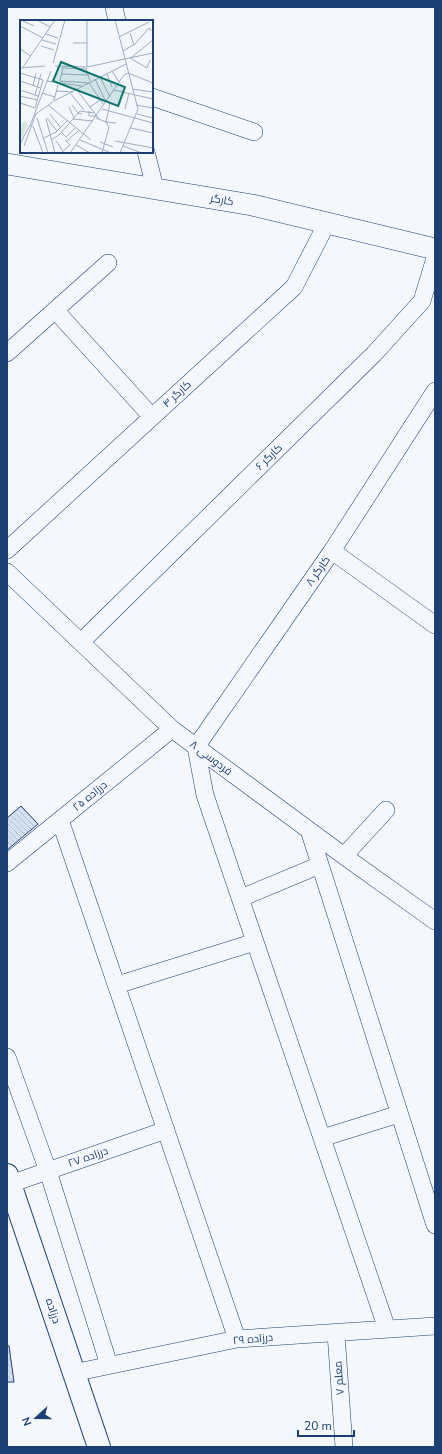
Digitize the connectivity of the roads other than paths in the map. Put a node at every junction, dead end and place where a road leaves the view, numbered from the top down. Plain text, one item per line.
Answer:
1 (114, 7) edge
2 (117, 20) edge
3 (153, 97) edge
4 (254, 132) dead end
5 (146, 153) edge
6 (7, 164) edge
7 (155, 188) junction
8 (327, 223) junction
9 (435, 249) edge
10 (435, 258) edge
11 (108, 263) dead end
12 (55, 310) junction
13 (7, 352) edge
14 (435, 391) edge
15 (152, 417) junction
16 (7, 550) edge
17 (332, 551) junction
18 (7, 572) edge
19 (435, 625) edge
20 (82, 642) junction
21 (172, 729) junction
22 (196, 747) junction
23 (386, 810) dead end
24 (60, 820) junction
25 (309, 830) junction
26 (344, 856) junction
27 (7, 863) edge
28 (320, 865) junction
29 (241, 898) junction
30 (435, 921) edge
31 (255, 942) junction
32 (117, 986) junction
33 (7, 1057) edge
34 (399, 1114) junction
35 (166, 1130) junction
36 (322, 1138) junction
37 (48, 1171) junction
38 (9, 1180) edge
39 (435, 1225) edge
40 (435, 1326) edge
41 (387, 1329) junction
42 (336, 1332) junction
43 (237, 1339) junction
44 (109, 1365) junction
45 (73, 1373) junction
46 (99, 1447) edge
47 (344, 1447) edge

1 - 2 street
3 - 4 street
5 - 7 street
6 - 7 street, کارگر
7 - 8 street, کارگر
8 - 9 street, کارگر
8 - 15 street, کارگر ۴
10 - 20 street, کارگر ۶
11 - 12 street
12 - 13 street
12 - 15 street
14 - 17 street, کارگر ۸
15 - 16 street, کارگر ۴
17 - 19 street
17 - 22 street, کارگر ۸
18 - 20 street, فردوسی ۸
20 - 21 street, فردوسی ۸
21 - 22 street, فردوسی ۸
21 - 24 street, درزاده ۲۵
22 - 25 street, فردوسی ۸
22 - 29 street
23 - 26 street
24 - 27 street, درزاده ۲۵
24 - 32 street
25 - 26 street, فردوسی ۸
25 - 28 street
26 - 30 street, فردوسی ۸
28 - 29 street
28 - 34 street
29 - 31 street
31 - 32 street
31 - 36 street
32 - 35 street
33 - 37 street
34 - 36 street
34 - 39 street
35 - 37 street, درزاده ۲۷
35 - 43 street
36 - 41 street
37 - 38 street, درزاده ۲۷
37 - 44 street
38 - 45 main road, درزاده
40 - 41 street, درزاده ۲۹
41 - 42 street, درزاده ۲۹
42 - 43 street, درزاده ۲۹
42 - 47 street, معلم ۷
43 - 44 street, درزاده ۲۹
44 - 45 street, درزاده ۲۹
45 - 46 main road, درزاده

